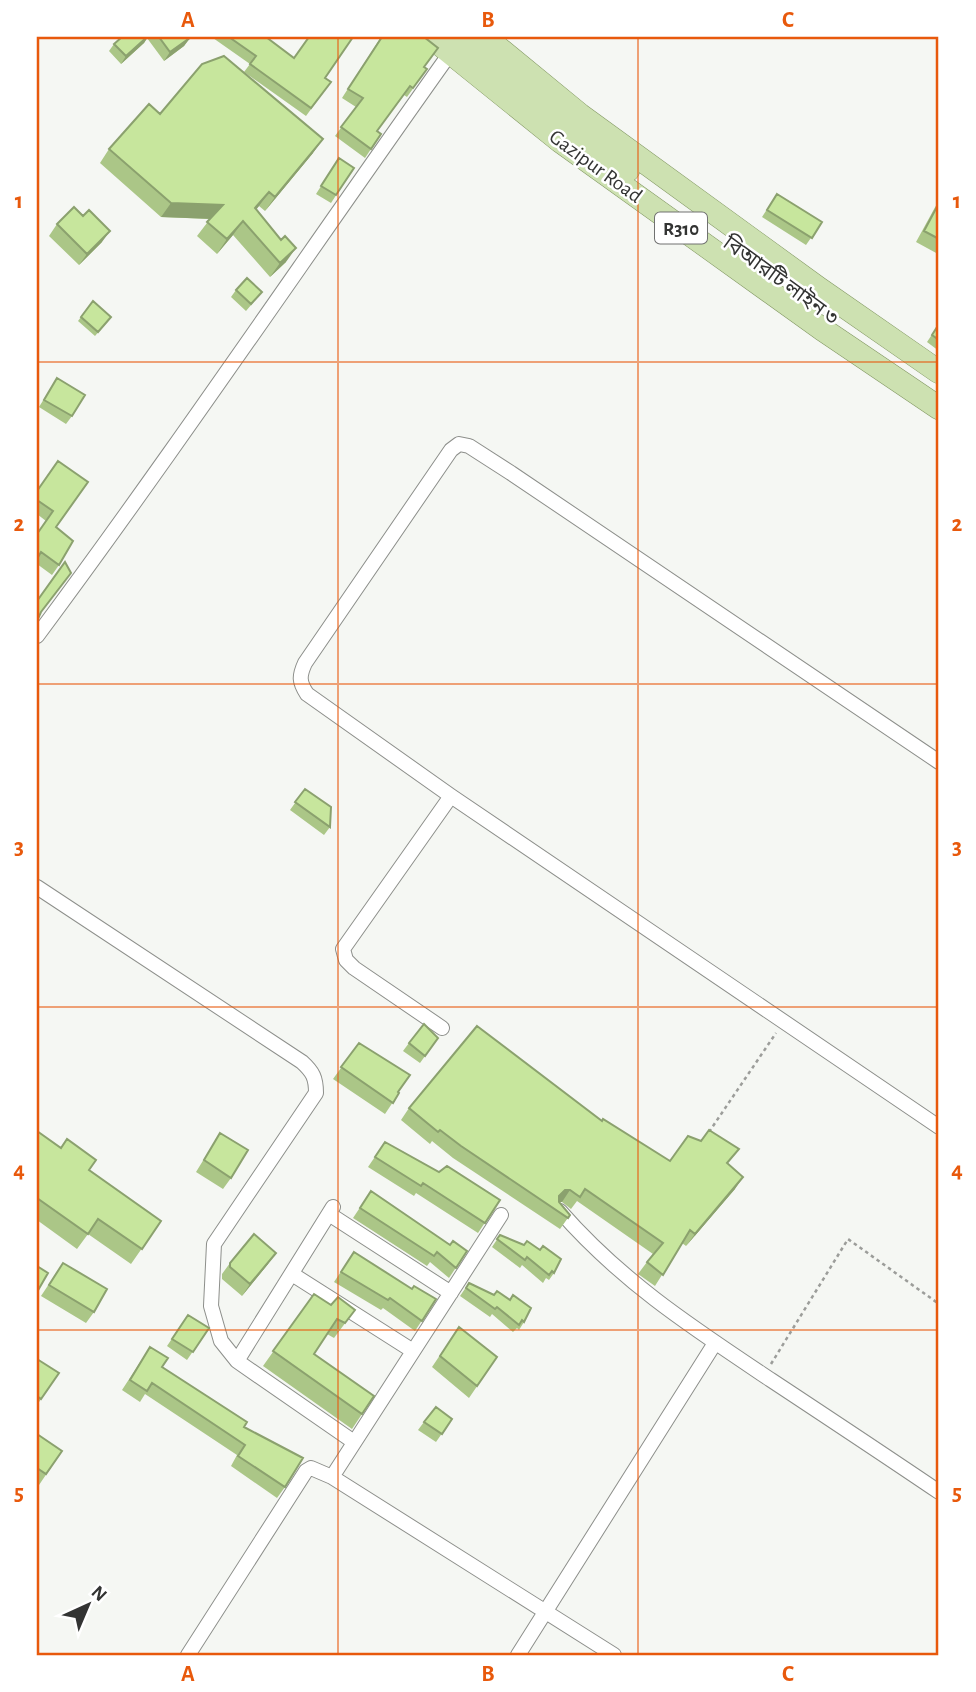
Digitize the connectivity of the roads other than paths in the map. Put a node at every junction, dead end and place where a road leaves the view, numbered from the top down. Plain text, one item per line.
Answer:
1 (431, 37) edge
2 (485, 37) edge
3 (455, 45) edge
4 (937, 366) edge
5 (939, 390) edge
6 (939, 408) edge
7 (37, 636) edge
8 (939, 762) edge
9 (451, 796) junction
10 (37, 887) edge
11 (442, 1028) dead end
12 (939, 1127) edge
13 (559, 1211) edge
14 (501, 1215) dead end
15 (292, 1274) junction
16 (451, 1293) junction
17 (716, 1343) junction
18 (413, 1351) junction
19 (237, 1361) junction
20 (354, 1442) junction
21 (332, 1477) junction
22 (939, 1492) edge
23 (544, 1611) junction
24 (188, 1655) edge
25 (518, 1655) edge
26 (614, 1655) edge

1 - 3 main road, Gazipur Road / R310
2 - 4 main road, Gazipur Road / R310
3 - 5 main road, বিআরটি লাইন ৩
3 - 6 main road, Gazipur Road / R310
3 - 7 street
8 - 9 street
9 - 11 street
9 - 12 street
10 - 19 street
13 - 17 street
14 - 16 street
15 - 16 street
15 - 18 street
15 - 19 street
16 - 18 street
17 - 22 street
17 - 23 street
18 - 20 street
19 - 20 street
20 - 21 street
21 - 23 street
21 - 24 street
23 - 25 street
23 - 26 street

